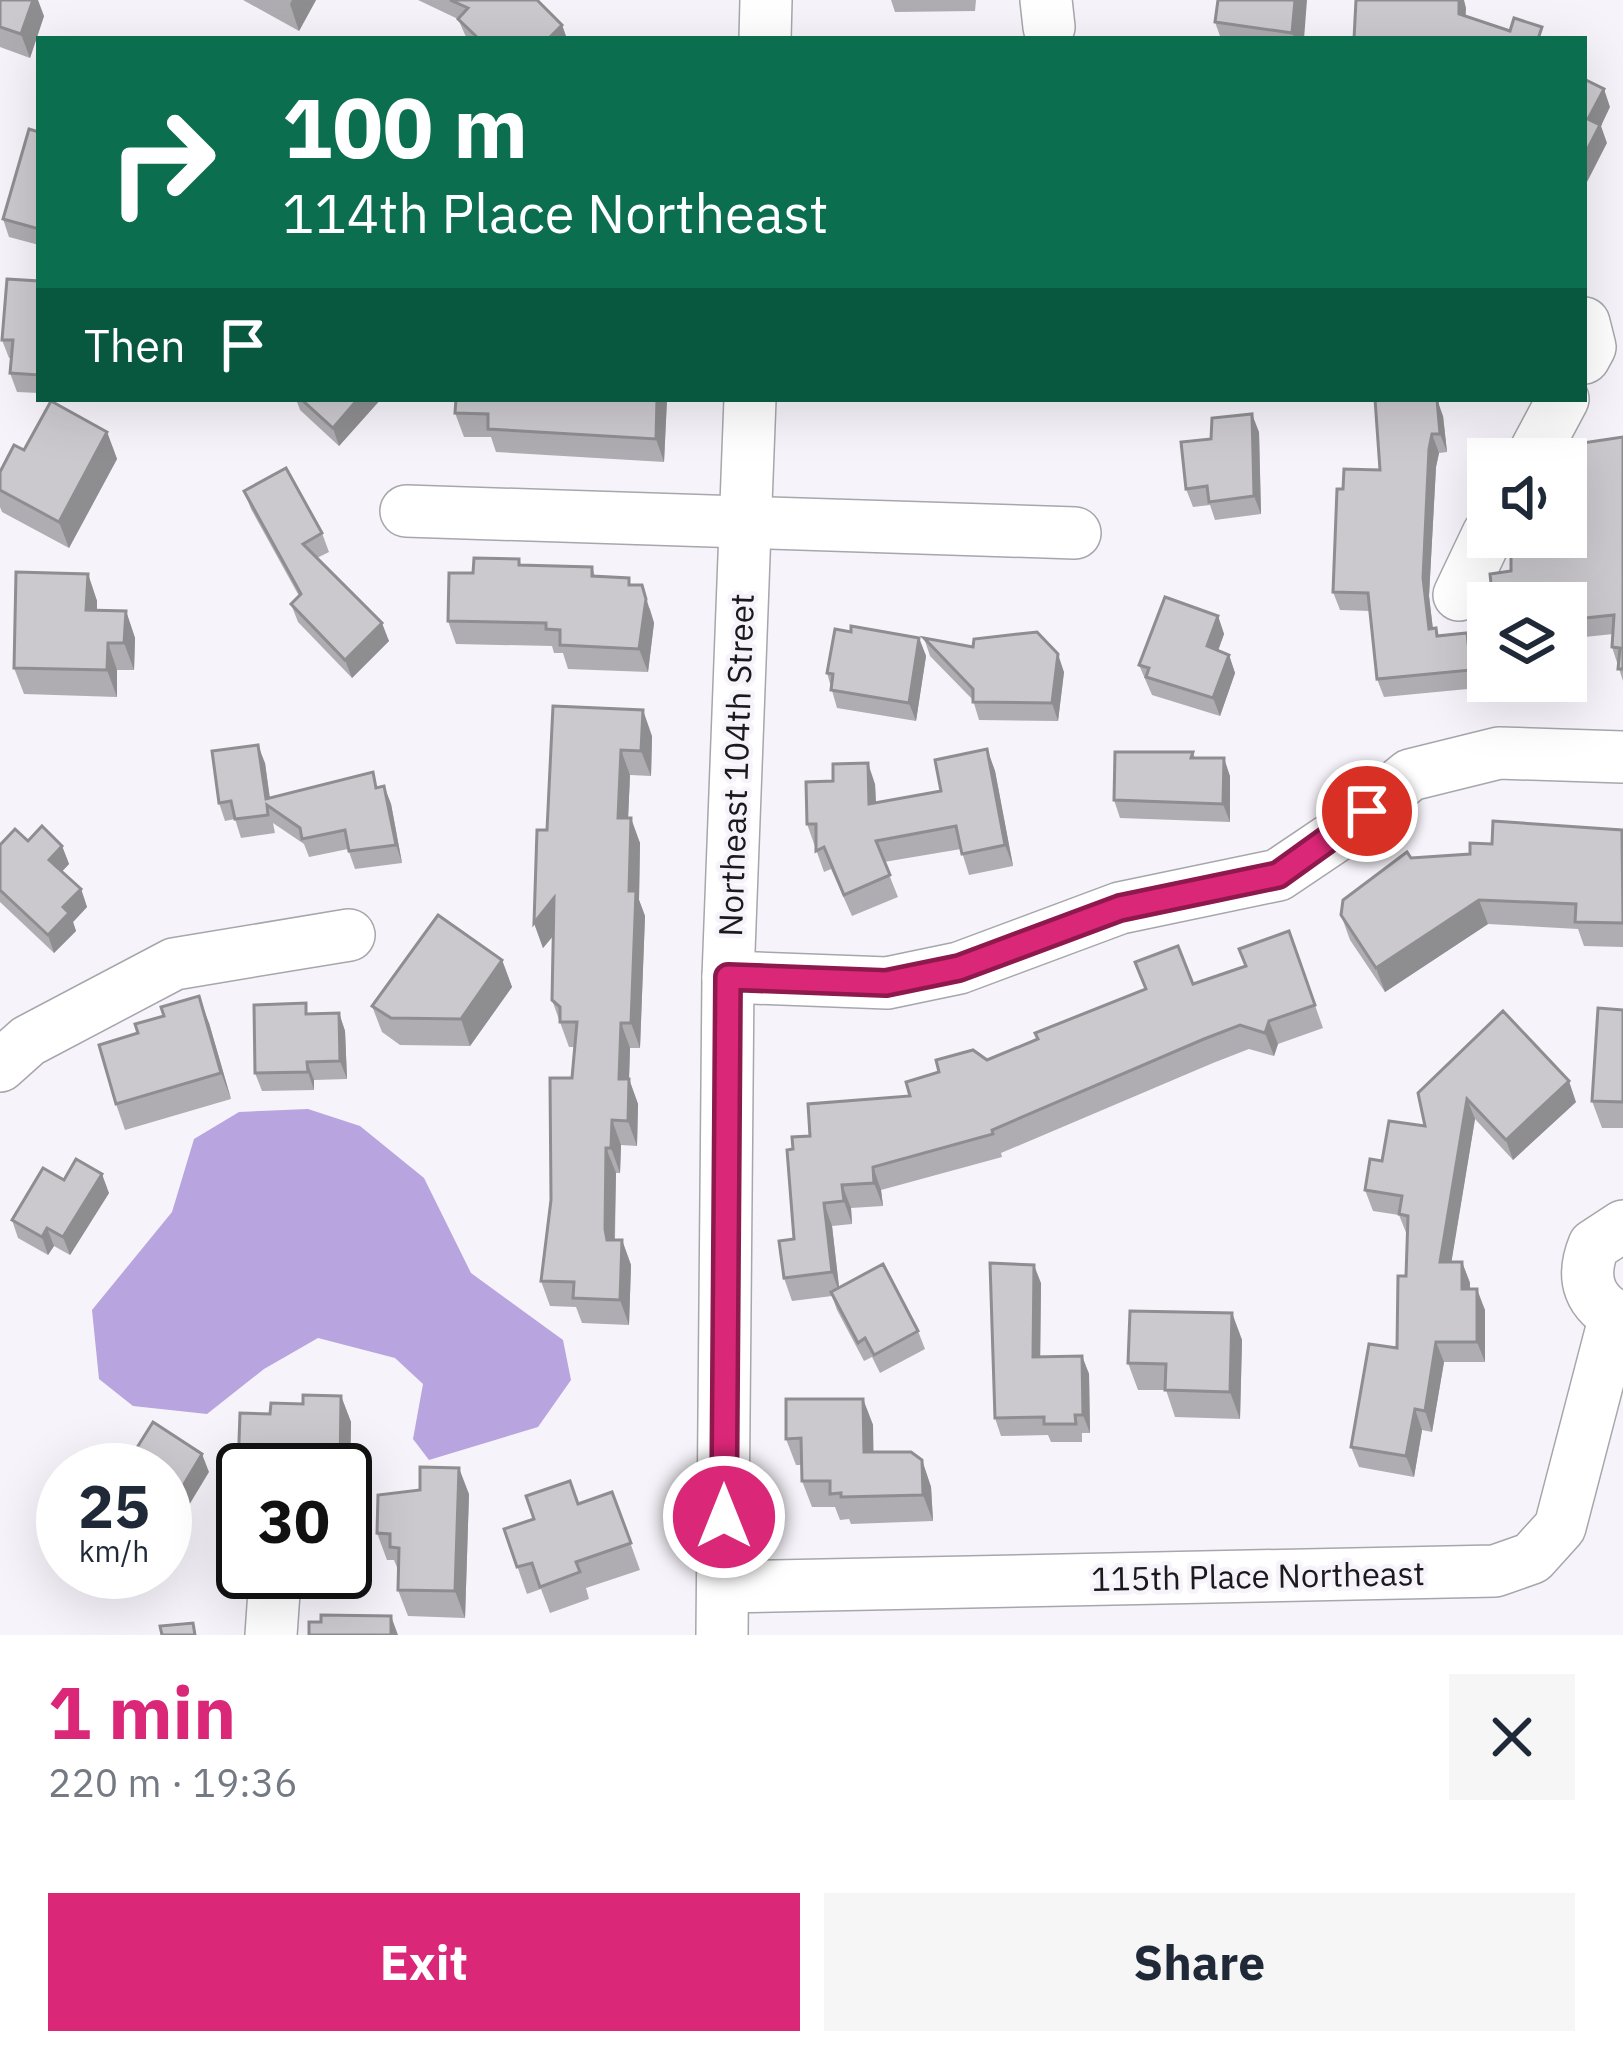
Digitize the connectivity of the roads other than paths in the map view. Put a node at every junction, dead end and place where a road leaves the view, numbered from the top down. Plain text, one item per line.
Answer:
1 (766, 0) edge
2 (765, 36) edge
3 (750, 402) edge
4 (1561, 402) edge
5 (1543, 438) edge
6 (406, 512) dead end
7 (746, 520) junction
8 (1075, 533) dead end
9 (1476, 558) edge
10 (1459, 595) dead end
11 (1623, 757) edge
12 (350, 935) dead end
13 (728, 977) junction
14 (0, 1066) edge
15 (1623, 1226) edge
16 (1619, 1318) edge
17 (723, 1611) edge

1 - 2 street
3 - 7 street, Northeast 104th Street
4 - 5 street
6 - 7 street
7 - 8 street
7 - 13 street, Northeast 104th Street
9 - 10 street
11 - 13 street
12 - 14 street
13 - 17 street, Northeast 104th Street
15 - 16 street, 115th Place Northeast
16 - 17 street, 115th Place Northeast

